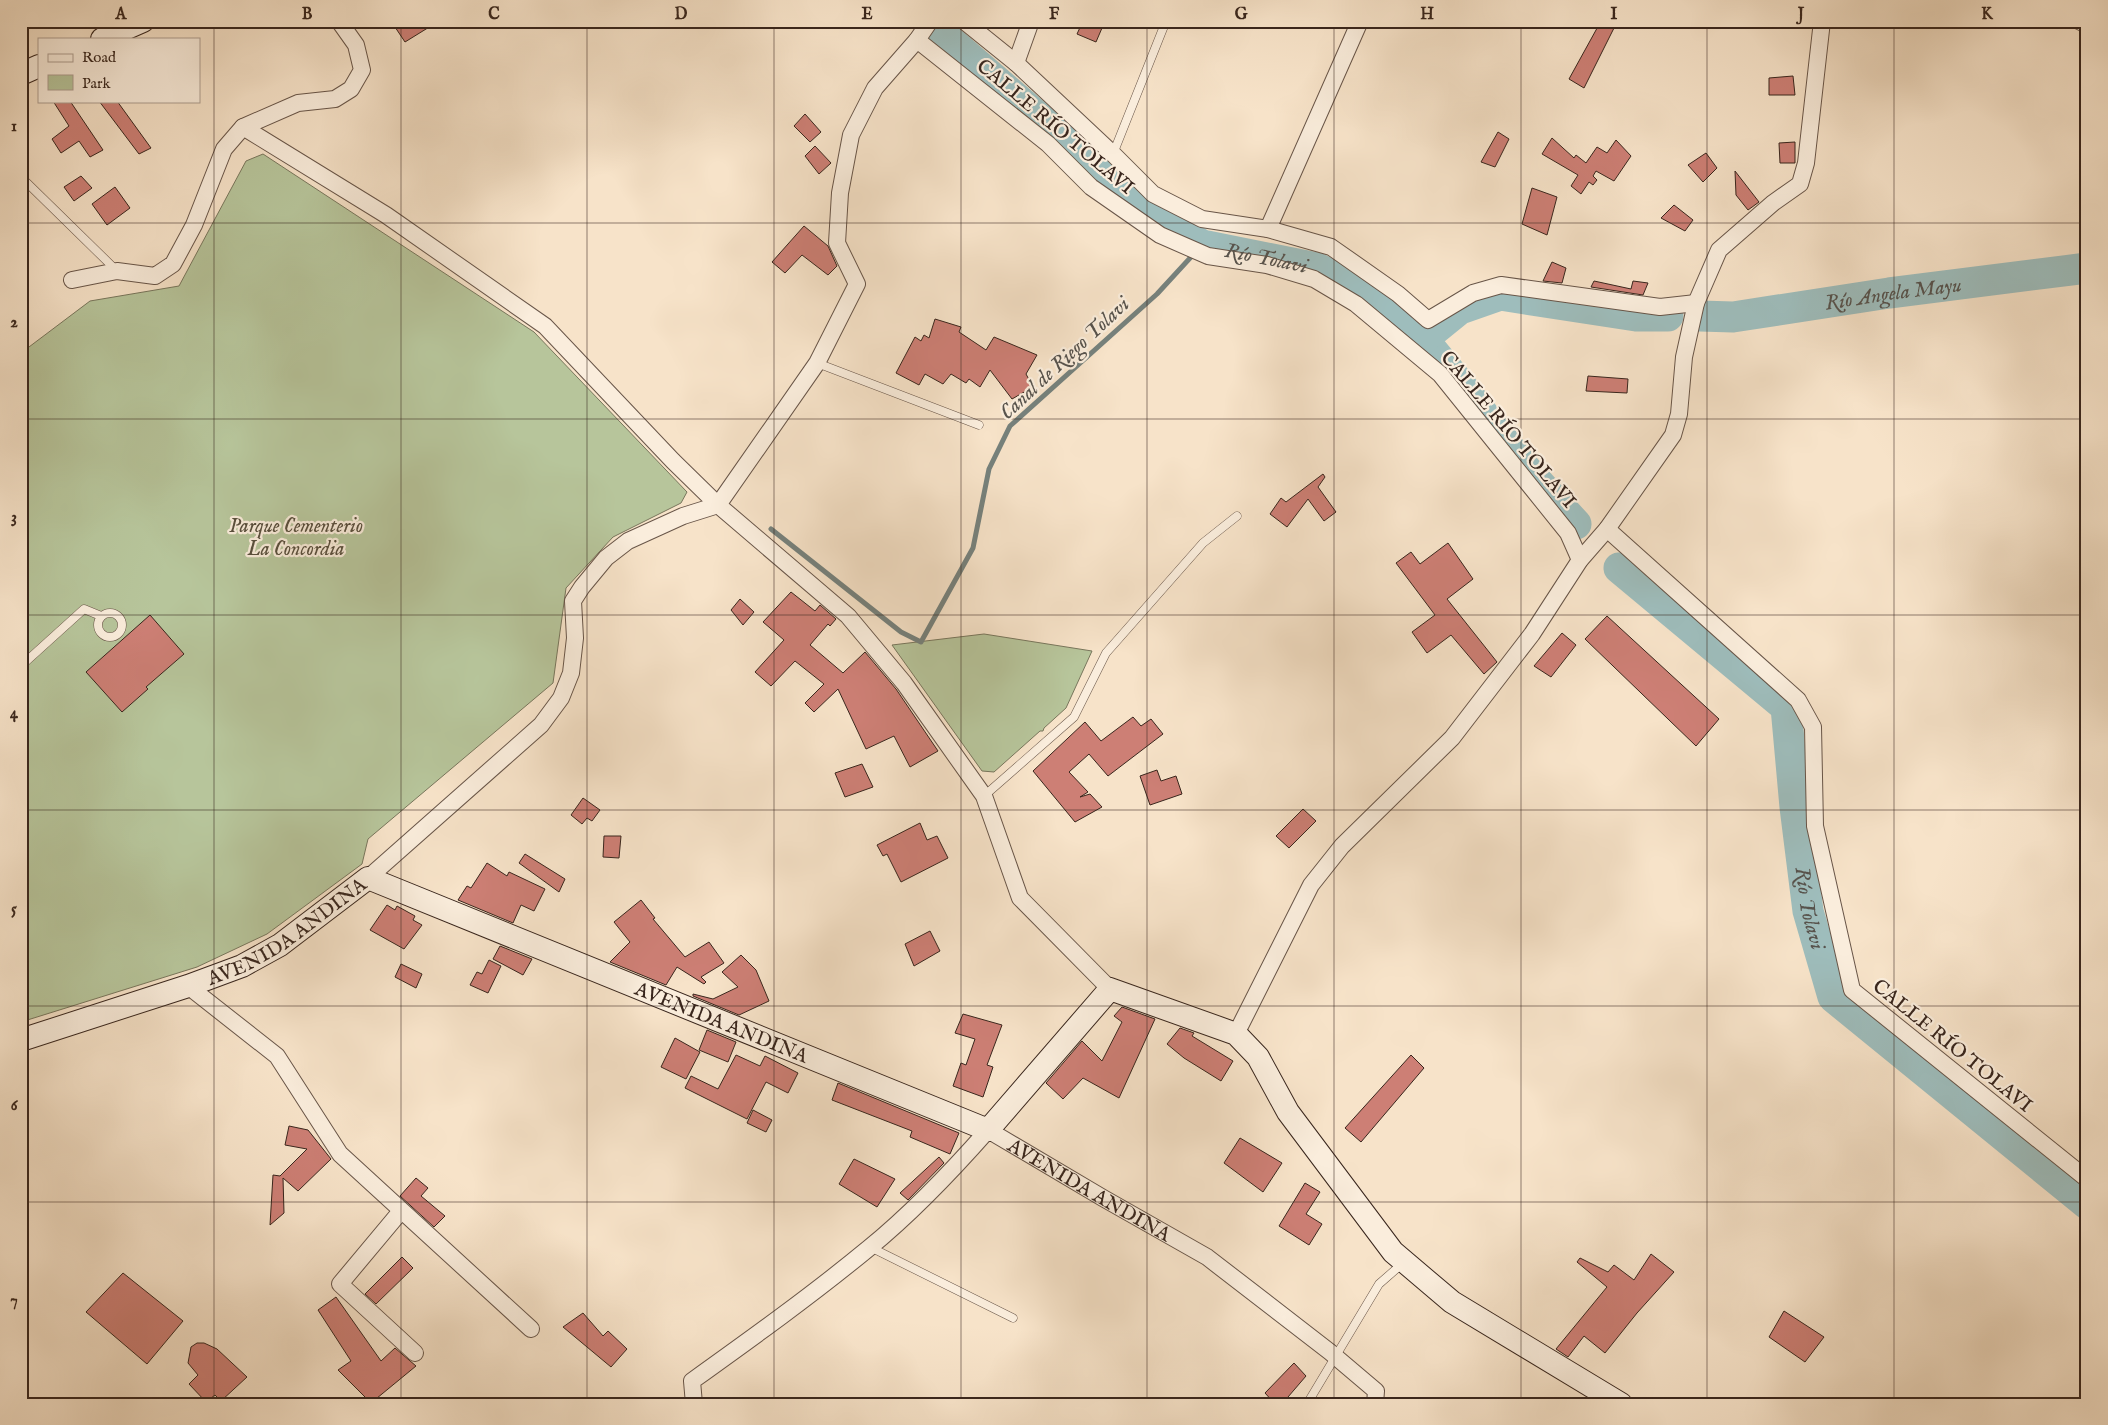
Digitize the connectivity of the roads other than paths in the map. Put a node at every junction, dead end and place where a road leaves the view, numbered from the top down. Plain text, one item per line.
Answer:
1 (143, 21) edge
2 (339, 21) edge
3 (930, 21) edge
4 (964, 21) edge
5 (1031, 21) edge
6 (1166, 21) edge
7 (1360, 21) edge
8 (1822, 21) edge
9 (2079, 21) edge
10 (2087, 25) edge
11 (104, 38) edge
12 (917, 40) junction
13 (1016, 63) junction
14 (38, 66) edge
15 (21, 74) edge
16 (243, 127) junction
17 (1114, 154) junction
18 (21, 177) edge
19 (1268, 229) junction
20 (117, 271) junction
21 (72, 280) dead end
22 (1696, 303) junction
23 (817, 362) junction
24 (979, 425) dead end
25 (718, 505) junction
26 (1237, 516) dead end
27 (1607, 529) junction
28 (1580, 560) junction
29 (101, 616) dead end
30 (21, 666) edge
31 (984, 796) junction
32 (368, 878) junction
33 (188, 986) junction
34 (1110, 989) junction
35 (1236, 1034) junction
36 (21, 1040) edge
37 (988, 1130) junction
38 (2087, 1179) edge
39 (402, 1211) junction
40 (870, 1247) junction
41 (1405, 1262) junction
42 (1013, 1318) dead end
43 (531, 1329) dead end
44 (415, 1353) dead end
45 (1335, 1357) junction
46 (694, 1404) edge
47 (1307, 1404) edge
48 (1375, 1404) edge
49 (1621, 1404) edge

1 - 11 street
2 - 16 street
3 - 12 street
4 - 13 street, CALLE RÍO TOLAVI
5 - 13 street
6 - 17 lane
7 - 19 street
8 - 22 street
9 - 10 street
12 - 23 street
12 - 28 street, CALLE RÍO TOLAVI
13 - 17 street, CALLE RÍO TOLAVI
14 - 15 street
16 - 20 street
16 - 25 street
17 - 19 street, CALLE RÍO TOLAVI
18 - 20 lane
19 - 22 street, CALLE RÍO TOLAVI
20 - 21 street
22 - 27 street
23 - 24 lane
23 - 25 street
25 - 31 street
25 - 32 street
26 - 31 lane
27 - 28 street
27 - 38 street, CALLE RÍO TOLAVI
28 - 35 street
29 - 30 lane
31 - 34 street
32 - 33 street, AVENIDA ANDINA
32 - 37 street, AVENIDA ANDINA
33 - 36 street, AVENIDA ANDINA
33 - 39 street
34 - 35 street
34 - 37 street
35 - 41 street
37 - 40 street
37 - 45 street, AVENIDA ANDINA
39 - 43 street
39 - 44 street
40 - 42 lane
40 - 46 street
41 - 45 lane
41 - 49 street
45 - 47 lane
45 - 48 street, AVENIDA ANDINA

